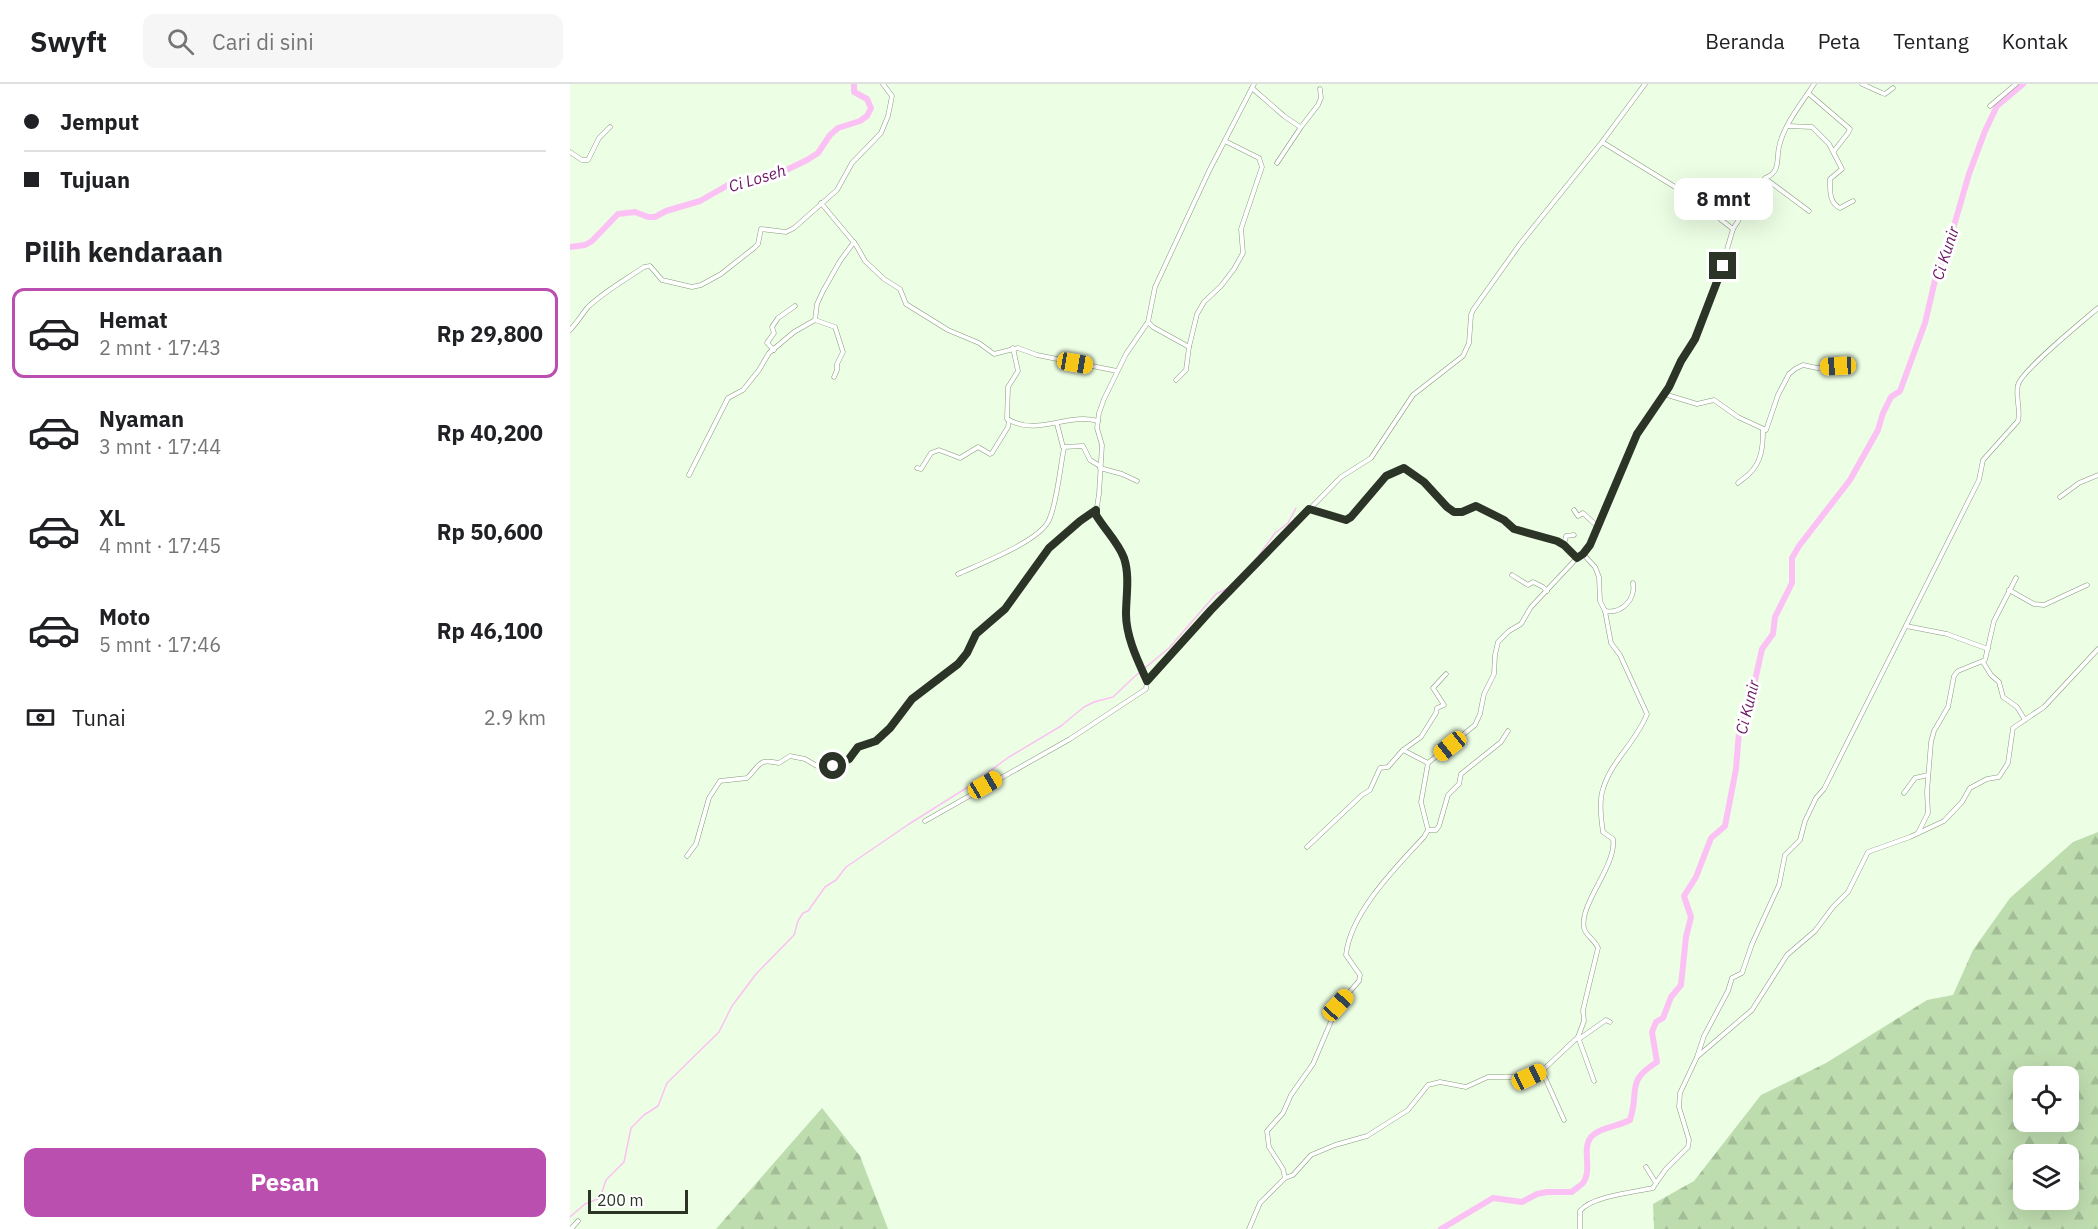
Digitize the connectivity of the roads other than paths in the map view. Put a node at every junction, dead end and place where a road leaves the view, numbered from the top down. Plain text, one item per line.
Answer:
1 (883, 84) edge
2 (1645, 84) edge
3 (1814, 84) edge
4 (1862, 84) edge
5 (2016, 84) edge
6 (1253, 86) edge
7 (1893, 88) dead end
8 (1320, 89) dead end
9 (1808, 93) junction
10 (1990, 106) dead end
11 (1788, 126) junction
12 (610, 127) dead end
13 (1300, 127) junction
14 (1225, 141) junction
15 (1602, 142) junction
16 (1834, 151) junction
17 (570, 152) edge
18 (1277, 163) dead end
19 (1765, 178) junction
20 (1727, 190) dead end
21 (1853, 201) dead end
22 (1714, 202) junction
23 (821, 203) junction
24 (1809, 211) dead end
25 (1733, 229) junction
26 (854, 242) junction
27 (795, 306) dead end
28 (2098, 308) edge
29 (815, 320) junction
30 (1148, 322) junction
31 (570, 330) edge
32 (1189, 347) junction
33 (1013, 348) junction
34 (774, 350) junction
35 (1838, 366) dead end
36 (1117, 371) junction
37 (834, 377) dead end
38 (1176, 380) dead end
39 (1664, 394) junction
40 (1009, 420) junction
41 (1098, 421) junction
42 (1057, 424) junction
43 (1763, 430) junction
44 (1064, 448) junction
45 (1100, 467) junction
46 (917, 468) dead end
47 (689, 475) dead end
48 (2098, 475) edge
49 (1137, 481) dead end
50 (1738, 483) dead end
51 (2060, 497) dead end
52 (1309, 509) junction
53 (1096, 510) junction
54 (1574, 510) dead end
55 (1598, 527) junction
56 (1574, 535) dead end
57 (1564, 545) junction
58 (1583, 554) junction
59 (1577, 558) junction
60 (958, 574) dead end
61 (1512, 574) dead end
62 (2016, 578) dead end
63 (1633, 584) dead end
64 (2087, 585) dead end
65 (2009, 590) junction
66 (1546, 591) junction
67 (1605, 611) junction
68 (1906, 626) junction
69 (1988, 649) junction
70 (2098, 649) edge
71 (1983, 662) junction
72 (1446, 674) dead end
73 (1147, 681) junction
74 (2025, 720) junction
75 (1508, 731) dead end
76 (1403, 750) junction
77 (1428, 763) junction
78 (1928, 775) junction
79 (1904, 793) dead end
80 (1924, 820) junction
81 (926, 821) dead end
82 (1927, 829) junction
83 (1428, 830) junction
84 (1918, 834) junction
85 (1307, 848) dead end
86 (687, 856) dead end
87 (1610, 1022) dead end
88 (1579, 1038) junction
89 (1697, 1056) junction
90 (1542, 1071) junction
91 (1594, 1081) dead end
92 (1564, 1120) dead end
93 (1646, 1167) dead end
94 (1285, 1178) junction
95 (1656, 1183) junction
96 (578, 1221) dead end
97 (571, 1229) edge
98 (1249, 1229) edge
99 (1580, 1229) edge

1 - 23 street
2 - 15 street
3 - 9 street
4 - 7 street
5 - 10 street
6 - 13 street
6 - 14 street
8 - 13 street
9 - 11 street
9 - 16 street
11 - 16 street
11 - 19 street
12 - 17 street
13 - 18 street
14 - 30 street
14 - 32 street
15 - 22 street
15 - 52 street
16 - 21 street
19 - 24 street
19 - 25 street
20 - 22 street
22 - 25 street
23 - 26 street
23 - 31 street
25 - 39 street
26 - 29 street
26 - 33 street
27 - 34 street
28 - 68 street
29 - 34 street
29 - 37 street
30 - 32 street
30 - 36 street
32 - 38 street
33 - 36 street
33 - 40 street
34 - 47 street
35 - 43 street
36 - 41 street
39 - 43 street
39 - 55 street
40 - 42 street
40 - 46 street
41 - 42 street
41 - 45 street
42 - 44 street
43 - 50 street
44 - 45 street
44 - 60 street
45 - 49 street
45 - 53 street
48 - 51 street
52 - 57 street
52 - 73 street
53 - 73 street
53 - 86 street
54 - 55 street
55 - 58 street
56 - 57 street
57 - 59 street
58 - 59 street
58 - 67 street
59 - 66 street
61 - 66 street
62 - 65 street
63 - 67 street
64 - 65 street
65 - 69 street
66 - 77 street
67 - 88 street
68 - 69 street
68 - 89 street
69 - 71 street
70 - 74 street
71 - 74 street
71 - 78 street
72 - 76 street
73 - 81 street
74 - 82 street
75 - 83 street
76 - 77 street
76 - 85 street
77 - 83 street
78 - 79 street
78 - 80 street
80 - 82 street
80 - 84 street
82 - 84 street
83 - 94 street
84 - 89 street
87 - 88 street
88 - 90 street
88 - 91 street
89 - 95 street
90 - 92 street
90 - 94 street
93 - 95 street
94 - 98 street
95 - 99 street
96 - 97 street

